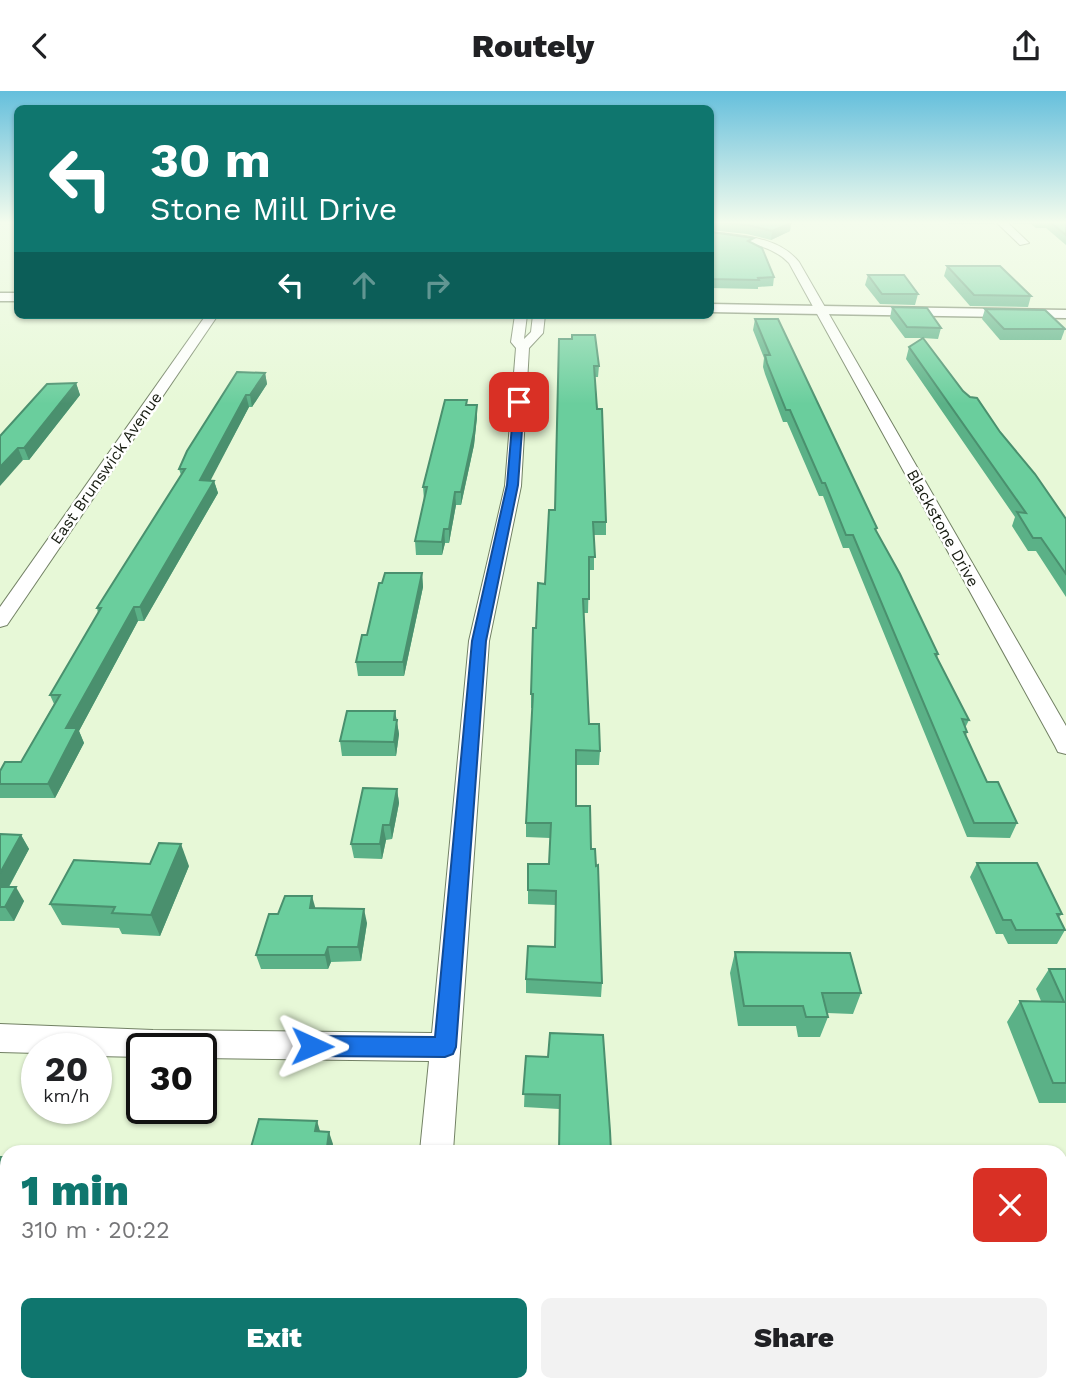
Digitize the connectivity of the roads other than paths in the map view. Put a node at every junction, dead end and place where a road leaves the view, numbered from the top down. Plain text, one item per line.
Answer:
1 (805, 283) edge
2 (714, 308) edge
3 (821, 310) junction
4 (1066, 314) edge
5 (209, 319) edge
6 (520, 319) edge
7 (539, 319) edge
8 (523, 347) junction
9 (0, 621) edge
10 (1066, 746) edge
11 (0, 1038) edge
12 (445, 1047) junction
13 (437, 1145) edge

1 - 3 street
2 - 3 street
3 - 4 street
3 - 10 street, Blackstone Drive
5 - 9 street, East Brunswick Avenue
6 - 8 street
7 - 8 street
8 - 12 street
11 - 12 street
12 - 13 street

